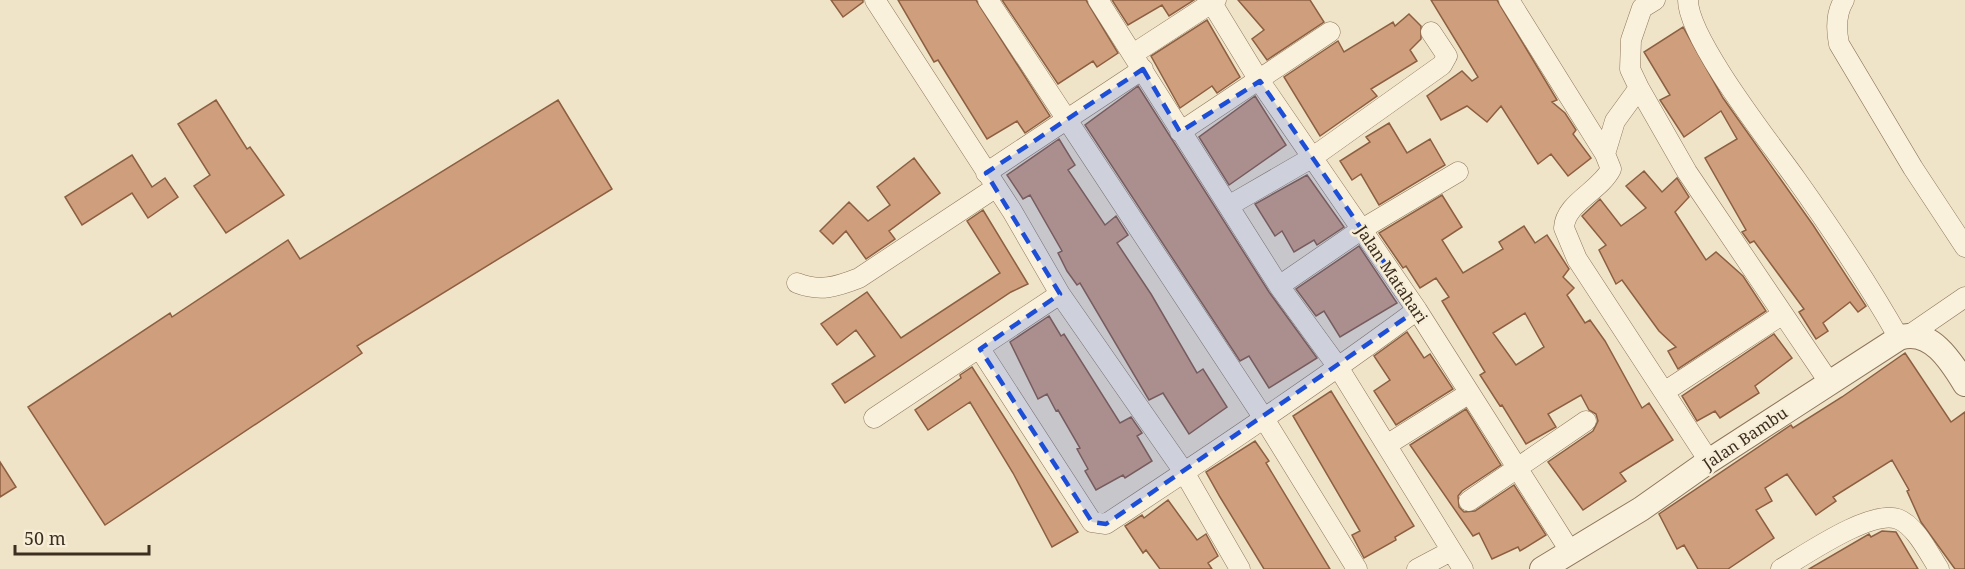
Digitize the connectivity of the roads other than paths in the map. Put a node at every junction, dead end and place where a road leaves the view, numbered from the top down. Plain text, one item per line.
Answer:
1 (875, 0) edge
2 (988, 0) edge
3 (1098, 0) edge
4 (1509, 0) edge
5 (1655, 0) edge
6 (1688, 0) edge
7 (1845, 0) edge
8 (1213, 1) edge
9 (1330, 32) dead end
10 (1431, 32) dead end
11 (1138, 62) junction
12 (1260, 81) junction
13 (1639, 88) junction
14 (1065, 120) junction
15 (1180, 132) junction
16 (1605, 154) junction
17 (1313, 157) junction
18 (1458, 172) dead end
19 (991, 180) junction
20 (1230, 205) junction
21 (1362, 230) junction
22 (1965, 247) edge
23 (797, 283) dead end
24 (1279, 286) junction
25 (1060, 294) junction
26 (1965, 297) edge
27 (1417, 310) junction
28 (1783, 314) junction
29 (1905, 336) junction
30 (980, 348) junction
31 (1338, 367) junction
32 (1829, 382) junction
33 (1965, 384) edge
34 (1664, 392) junction
35 (1468, 394) junction
36 (1263, 417) junction
37 (874, 418) dead end
38 (1586, 422) dead end
39 (1393, 441) dead end
40 (1709, 461) junction
41 (1516, 468) junction
42 (1184, 472) junction
43 (1469, 501) dead end
44 (1451, 551) junction
45 (1570, 551) junction
46 (1240, 569) edge
47 (1357, 569) edge
48 (1417, 569) edge
49 (1463, 569) edge
50 (1542, 569) edge
51 (1781, 569) edge
52 (1939, 569) edge

1 - 19 street
2 - 14 street
3 - 11 street
4 - 16 street
5 - 13 street
6 - 29 street
7 - 22 street
8 - 11 street
8 - 12 street, Jalan Matahari
9 - 12 street
10 - 17 street
11 - 14 street
11 - 15 street
12 - 15 street
12 - 17 street, Jalan Matahari
13 - 16 street
13 - 28 street
14 - 19 street
14 - 36 street
15 - 20 street
16 - 34 street
17 - 20 street
17 - 21 street, Jalan Matahari
18 - 21 street
19 - 23 street
19 - 25 street
20 - 24 street
21 - 24 street
21 - 27 street, Jalan Matahari
24 - 31 street
25 - 30 street
25 - 42 street
26 - 29 street
27 - 31 street
27 - 35 street, Jalan Matahari
28 - 32 street
28 - 34 street
29 - 32 street, Jalan Bambu
29 - 33 street
30 - 37 street
30 - 42 street
31 - 36 street
31 - 44 street
32 - 40 street, Jalan Bambu
34 - 40 street
35 - 39 street
35 - 41 street, Jalan Matahari
36 - 42 street
36 - 47 street
38 - 41 street
40 - 45 street, Jalan Bambu
41 - 43 street
41 - 45 street, Jalan Matahari
42 - 46 street
44 - 48 street
44 - 49 street
45 - 50 street, Jalan Bambu
51 - 52 street

